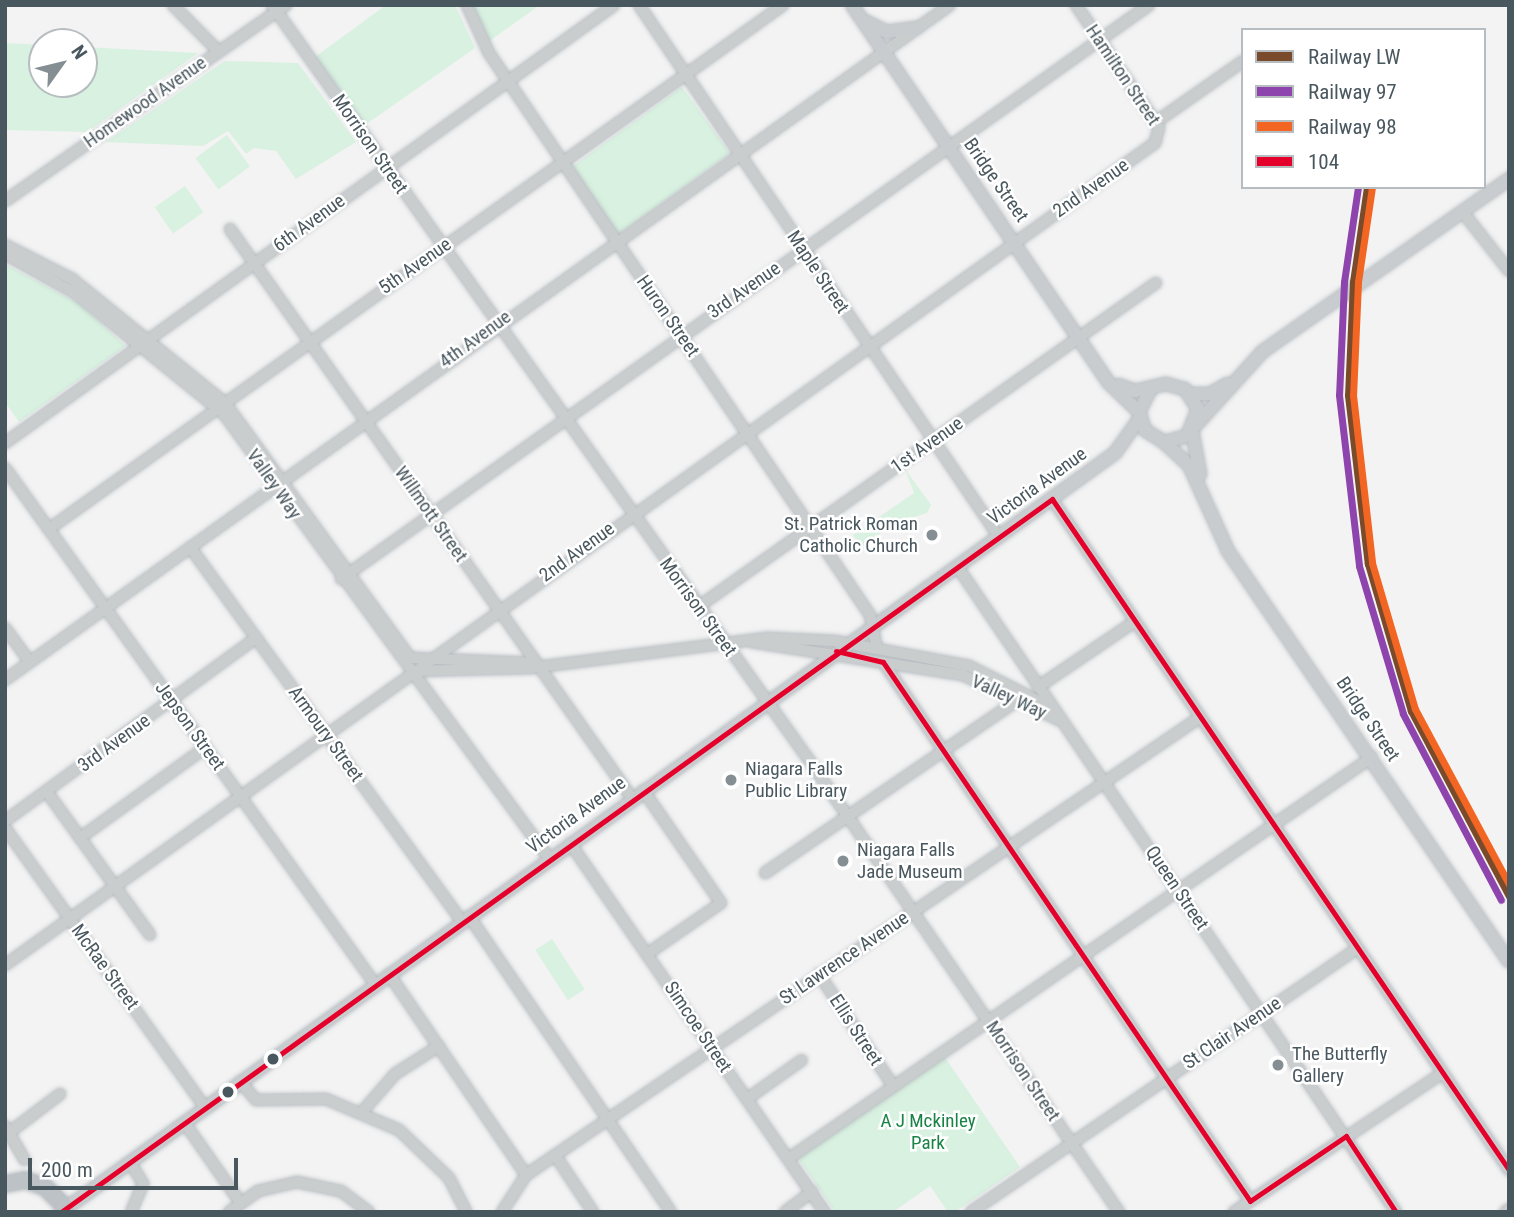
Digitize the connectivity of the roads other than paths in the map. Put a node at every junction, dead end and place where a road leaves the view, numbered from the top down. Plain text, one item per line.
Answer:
1 (173, 5) edge
2 (467, 5) edge
3 (614, 5) edge
4 (639, 5) edge
5 (783, 5) edge
6 (852, 5) edge
7 (950, 5) edge
8 (1076, 5) edge
9 (1149, 5) edge
10 (278, 7) edge
11 (861, 18) junction
12 (917, 28) junction
13 (1100, 40) junction
14 (218, 51) junction
15 (884, 51) junction
16 (1241, 62) edge
17 (685, 75) junction
18 (508, 80) junction
19 (1156, 122) junction
20 (1153, 145) joint
21 (950, 147) junction
22 (739, 154) junction
23 (561, 162) junction
24 (387, 167) junction
25 (1509, 179) edge
26 (5, 201) edge
27 (1462, 211) junction
28 (230, 229) dead end
29 (616, 241) junction
30 (1015, 242) junction
31 (5, 245) edge
32 (443, 246) junction
33 (803, 249) junction
34 (5, 254) edge
35 (253, 263) junction
36 (1509, 271) edge
37 (1156, 283) dead end
38 (497, 323) junction
39 (682, 335) junction
40 (1080, 337) junction
41 (144, 341) junction
42 (308, 342) junction
43 (868, 345) junction
44 (1107, 376) junction
45 (1236, 379) junction
46 (1150, 390) junction
47 (1191, 394) junction
48 (221, 406) junction
49 (1140, 415) junction
50 (565, 419) junction
51 (364, 420) junction
52 (1194, 428) junction
53 (746, 429) junction
54 (934, 440) junction
55 (1160, 440) junction
56 (5, 443) edge
57 (1115, 453) junction
58 (5, 468) edge
59 (279, 482) junction
60 (1203, 495) junction
61 (1052, 499) junction
62 (431, 513) junction
63 (631, 513) junction
64 (811, 527) junction
65 (49, 529) junction
66 (999, 537) junction
67 (190, 547) junction
68 (957, 566) junction
69 (345, 576) junction
70 (698, 607) junction
71 (105, 608) junction
72 (497, 609) junction
73 (1134, 622) junction
74 (875, 624) junction
75 (5, 628) edge
76 (256, 638) junction
77 (723, 642) junction
78 (751, 642) junction
79 (849, 643) junction
80 (877, 648) junction
81 (836, 651) junction
82 (30, 662) junction
83 (424, 662) junction
84 (883, 662) junction
85 (536, 663) junction
86 (412, 670) junction
87 (5, 680) edge
88 (1038, 687) junction
89 (171, 702) junction
90 (767, 702) junction
91 (1015, 702) junction
92 (1052, 708) junction
93 (1199, 718) junction
94 (1061, 721) junction
95 (325, 731) junction
96 (206, 747) junction
97 (943, 752) junction
98 (1372, 757) junction
99 (1104, 781) junction
100 (47, 792) junction
101 (238, 793) junction
102 (637, 794) junction
103 (848, 816) junction
104 (5, 821) edge
105 (1272, 826) junction
106 (5, 828) edge
107 (80, 838) junction
108 (570, 843) junction
109 (10, 844) edge
110 (1009, 846) junction
111 (549, 858) junction
112 (765, 873) dead end
113 (113, 884) junction
114 (1179, 891) junction
115 (914, 911) junction
116 (69, 918) junction
117 (466, 919) junction
118 (150, 935) dead end
119 (1355, 950) junction
120 (647, 954) junction
121 (1082, 955) junction
122 (1509, 961) edge
123 (5, 965) edge
124 (389, 974) junction
125 (819, 974) junction
126 (375, 984) junction
127 (1261, 1013) junction
128 (988, 1021) junction
129 (439, 1046) junction
130 (711, 1048) junction
131 (802, 1060) dead end
132 (1441, 1074) junction
133 (1166, 1079) junction
134 (240, 1081) junction
135 (893, 1086) junction
136 (60, 1094) dead end
137 (747, 1099) junction
138 (204, 1106) junction
139 (362, 1112) junction
140 (607, 1120) junction
141 (184, 1122) junction
142 (8, 1129) edge
143 (1346, 1136) junction
144 (1072, 1142) junction
145 (555, 1155) junction
146 (788, 1159) junction
147 (25, 1160) dead end
148 (130, 1162) junction
149 (1509, 1170) edge
150 (526, 1175) junction
151 (5, 1184) edge
152 (812, 1192) junction
153 (1250, 1201) junction
154 (240, 1202) junction
155 (64, 1210) edge
156 (974, 1211) edge
157 (131, 1212) edge
158 (229, 1212) edge
159 (369, 1212) edge
160 (466, 1212) edge
161 (502, 1212) edge
162 (593, 1212) edge
163 (671, 1212) edge
164 (785, 1212) edge
165 (825, 1212) edge
166 (1119, 1212) edge
167 (1234, 1212) edge
168 (1396, 1212) edge

1 - 14 street
2 - 18 street, Huron Street
3 - 18 street, 6th Avenue
4 - 17 street, Maple Street
5 - 17 street, 5th Avenue
6 - 11 main road, Bridge Street
7 - 12 street, 4th Avenue
8 - 13 street, Hamilton Street
9 - 13 street, 3rd Avenue
10 - 14 street, Homewood Avenue
10 - 24 street, Morrison Street
11 - 12 main road
11 - 15 main road, Bridge Street
12 - 15 street, 4th Avenue
13 - 19 street, Hamilton Street
13 - 21 street, 3rd Avenue
14 - 26 street, Homewood Avenue
15 - 21 main road, Bridge Street
15 - 22 street, 4th Avenue
16 - 19 street
17 - 22 street, Maple Street
17 - 23 street, 5th Avenue
18 - 23 street, Huron Street
18 - 24 street, 6th Avenue
19 - 20 street, Hamilton Street
20 - 30 street, 2nd Avenue
21 - 30 main road, Bridge Street
21 - 33 street, 3rd Avenue
22 - 29 street, 4th Avenue
22 - 33 street, Maple Street
23 - 29 street, Huron Street
23 - 32 street, 5th Avenue
24 - 32 street, Morrison Street
24 - 35 street, 6th Avenue
25 - 27 main road
27 - 36 street
27 - 45 main road
28 - 35 street, Willmott Street
29 - 38 street, 4th Avenue
29 - 39 street, Huron Street
30 - 40 main road, Bridge Street
30 - 43 street, 2nd Avenue
31 - 41 street, Valley Way
32 - 38 street, Morrison Street
32 - 42 street, 5th Avenue
33 - 39 street, 3rd Avenue
33 - 43 street, Maple Street
34 - 41 street, Valley Way
35 - 41 street, 6th Avenue
35 - 42 street, Willmott Street
37 - 40 street, 1st Avenue
38 - 50 street, Morrison Street
38 - 51 street, 4th Avenue
39 - 50 street, 3rd Avenue
39 - 53 street, Huron Street
40 - 44 main road, Bridge Street
40 - 54 street, 1st Avenue
41 - 48 street, Valley Way
41 - 56 street, 6th Avenue
42 - 48 street, 5th Avenue
42 - 51 street, Willmott Street
43 - 53 street, 2nd Avenue
43 - 54 street, Maple Street
44 - 46 main road
44 - 49 main road, Bridge Street
45 - 47 main road
45 - 52 main road
46 - 47 main road
46 - 49 main road
47 - 52 main road
48 - 59 street, Valley Way
48 - 65 street, 5th Avenue
49 - 55 main road
49 - 57 main road, Victoria Avenue
50 - 62 street, 3rd Avenue
50 - 63 street, Morrison Street
51 - 59 street, 4th Avenue
51 - 62 street, Willmott Street
52 - 55 main road
52 - 60 main road, Bridge Street
53 - 63 street, 2nd Avenue
53 - 64 street, Huron Street
54 - 64 street, 1st Avenue
54 - 66 street, Maple Street
55 - 57 main road, Victoria Avenue
55 - 60 main road, Bridge Street
57 - 61 main road, Victoria Avenue
58 - 65 street, Jepson Street
59 - 67 street, 4th Avenue
59 - 69 street, Valley Way
60 - 98 main road, Bridge Street
61 - 66 main road, Victoria Avenue
61 - 73 street
62 - 69 street, 3rd Avenue
62 - 72 street, Willmott Street
63 - 70 street, Morrison Street
63 - 72 street, 2nd Avenue
64 - 70 street, 1st Avenue
64 - 74 street, Huron Street
65 - 71 street, Jepson Street
66 - 68 main road, Victoria Avenue
67 - 71 street, 4th Avenue
67 - 76 street, Armoury Street
68 - 74 main road, Victoria Avenue
68 - 88 street, Queen Street
69 - 83 street, Valley Way
69 - 86 street, Valley Way
70 - 77 street, Morrison Street
71 - 82 street, 4th Avenue
71 - 89 street, Jepson Street
72 - 83 street, 2nd Avenue
72 - 85 street, Willmott Street
73 - 88 street
73 - 93 street
74 - 79 main road, Victoria Avenue
74 - 80 street
75 - 82 street
76 - 89 street, 3rd Avenue
76 - 95 street, Armoury Street
77 - 78 street, Valley Way
77 - 85 street, Valley Way
77 - 90 street, Morrison Street
78 - 79 street, Valley Way
78 - 81 street, Valley Way
79 - 80 street, Valley Way
79 - 81 main road, Victoria Avenue
80 - 92 street, Valley Way
81 - 84 street, Valley Way
81 - 90 main road, Victoria Avenue
82 - 87 street, 4th Avenue
83 - 85 street, Valley Way
83 - 86 street, 2nd Avenue
84 - 91 street, Valley Way
84 - 97 street
85 - 86 street, Valley Way
85 - 102 street, Willmott Street
86 - 95 street, 2nd Avenue
86 - 111 street
88 - 92 street, Queen Street
89 - 96 street, Jepson Street
89 - 100 street, 3rd Avenue
90 - 102 main road, Victoria Avenue
90 - 103 street, Morrison Street
91 - 94 street, Valley Way
91 - 97 street
92 - 94 street, Queen Street
93 - 99 street, St Lawrence Avenue
93 - 105 street
94 - 99 street, Queen Street
95 - 101 street, 2nd Avenue
95 - 117 street, Armoury Street
96 - 101 street, Jepson Street
96 - 107 street
97 - 103 street
97 - 110 street
98 - 105 street
98 - 122 main road, Bridge Street
99 - 110 street, St Lawrence Avenue
99 - 114 street, Queen Street
100 - 104 street, 3rd Avenue
100 - 107 street
101 - 113 street, 2nd Avenue
101 - 126 street, Jepson Street
102 - 108 main road, Victoria Avenue
102 - 120 street, Willmott Street
103 - 112 street
103 - 115 street, Morrison Street
105 - 114 street
105 - 119 street
106 - 109 street, McRae Street
107 - 113 street
108 - 111 main road, Victoria Avenue
108 - 120 street, Simcoe Street
109 - 116 street, McRae Street
110 - 115 street, St Lawrence Avenue
110 - 121 street
111 - 117 main road, Victoria Avenue
113 - 116 street, 2nd Avenue
113 - 118 street
114 - 121 street
114 - 127 street, Queen Street
115 - 125 street, St Lawrence Avenue
115 - 128 street, Morrison Street
116 - 123 street, 2nd Avenue
116 - 138 street, McRae Street
117 - 124 main road, Victoria Avenue
117 - 140 street, Armoury Street
119 - 127 street, St Clair Avenue
119 - 132 street
120 - 130 street, Simcoe Street
121 - 128 street
121 - 133 street
124 - 126 main road, Victoria Avenue
124 - 129 street
125 - 130 street, St Lawrence Avenue
125 - 135 street, Ellis Street
126 - 134 main road, Victoria Avenue
127 - 133 street, St Clair Avenue
127 - 143 street, Queen Street
128 - 135 street
128 - 144 street, Morrison Street
129 - 139 street
129 - 150 street
130 - 137 street, Simcoe Street
130 - 140 street, St Lawrence Avenue
131 - 137 street
132 - 143 street
132 - 149 street
133 - 144 street, St Clair Avenue
133 - 153 street
134 - 138 main road, Victoria Avenue
134 - 139 street
135 - 146 street
136 - 142 street
137 - 146 street, Simcoe Street
138 - 141 main road, Victoria Avenue
139 - 160 street
140 - 145 street, St Lawrence Avenue
140 - 163 street, Armoury Street
141 - 148 main road, Victoria Avenue
141 - 154 street
142 - 147 street
143 - 153 street
143 - 168 street, Queen Street
144 - 156 street, St Clair Avenue
144 - 166 street, Morrison Street
145 - 150 street, St Lawrence Avenue
145 - 162 street
146 - 152 street, Simcoe Street
148 - 155 main road, Victoria Avenue
148 - 157 street
150 - 161 street, St Lawrence Avenue
151 - 155 highway
152 - 164 street
152 - 165 street, Simcoe Street
153 - 167 street
154 - 158 street
154 - 159 street

